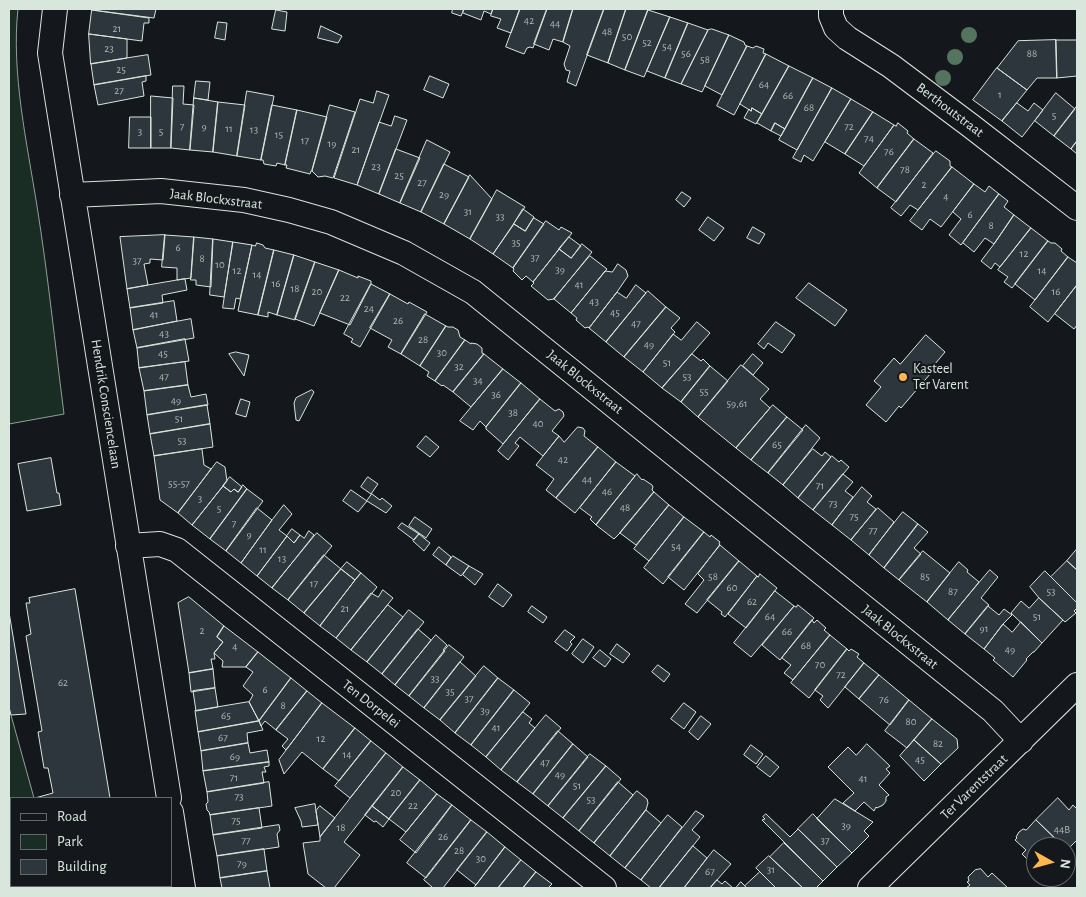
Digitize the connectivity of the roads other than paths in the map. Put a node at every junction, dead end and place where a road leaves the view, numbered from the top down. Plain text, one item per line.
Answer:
1 (55, 9) edge
2 (831, 9) edge
3 (72, 195) junction
4 (1077, 208) edge
5 (128, 546) junction
6 (1077, 684) edge
7 (1021, 740) junction
8 (169, 797) edge
9 (172, 820) edge
10 (181, 887) edge
11 (604, 888) edge
12 (870, 888) edge

1 - 3 street, Hendrik Consciencelaan
2 - 4 street, Berthoutstraat
3 - 5 street, Hendrik Consciencelaan
3 - 7 street, Jaak Blockxstraat
5 - 8 street, Hendrik Consciencelaan
5 - 11 street, Ten Dorpelei
6 - 7 street, Ter Varentstraat
7 - 12 street, Ter Varentstraat
9 - 10 street

